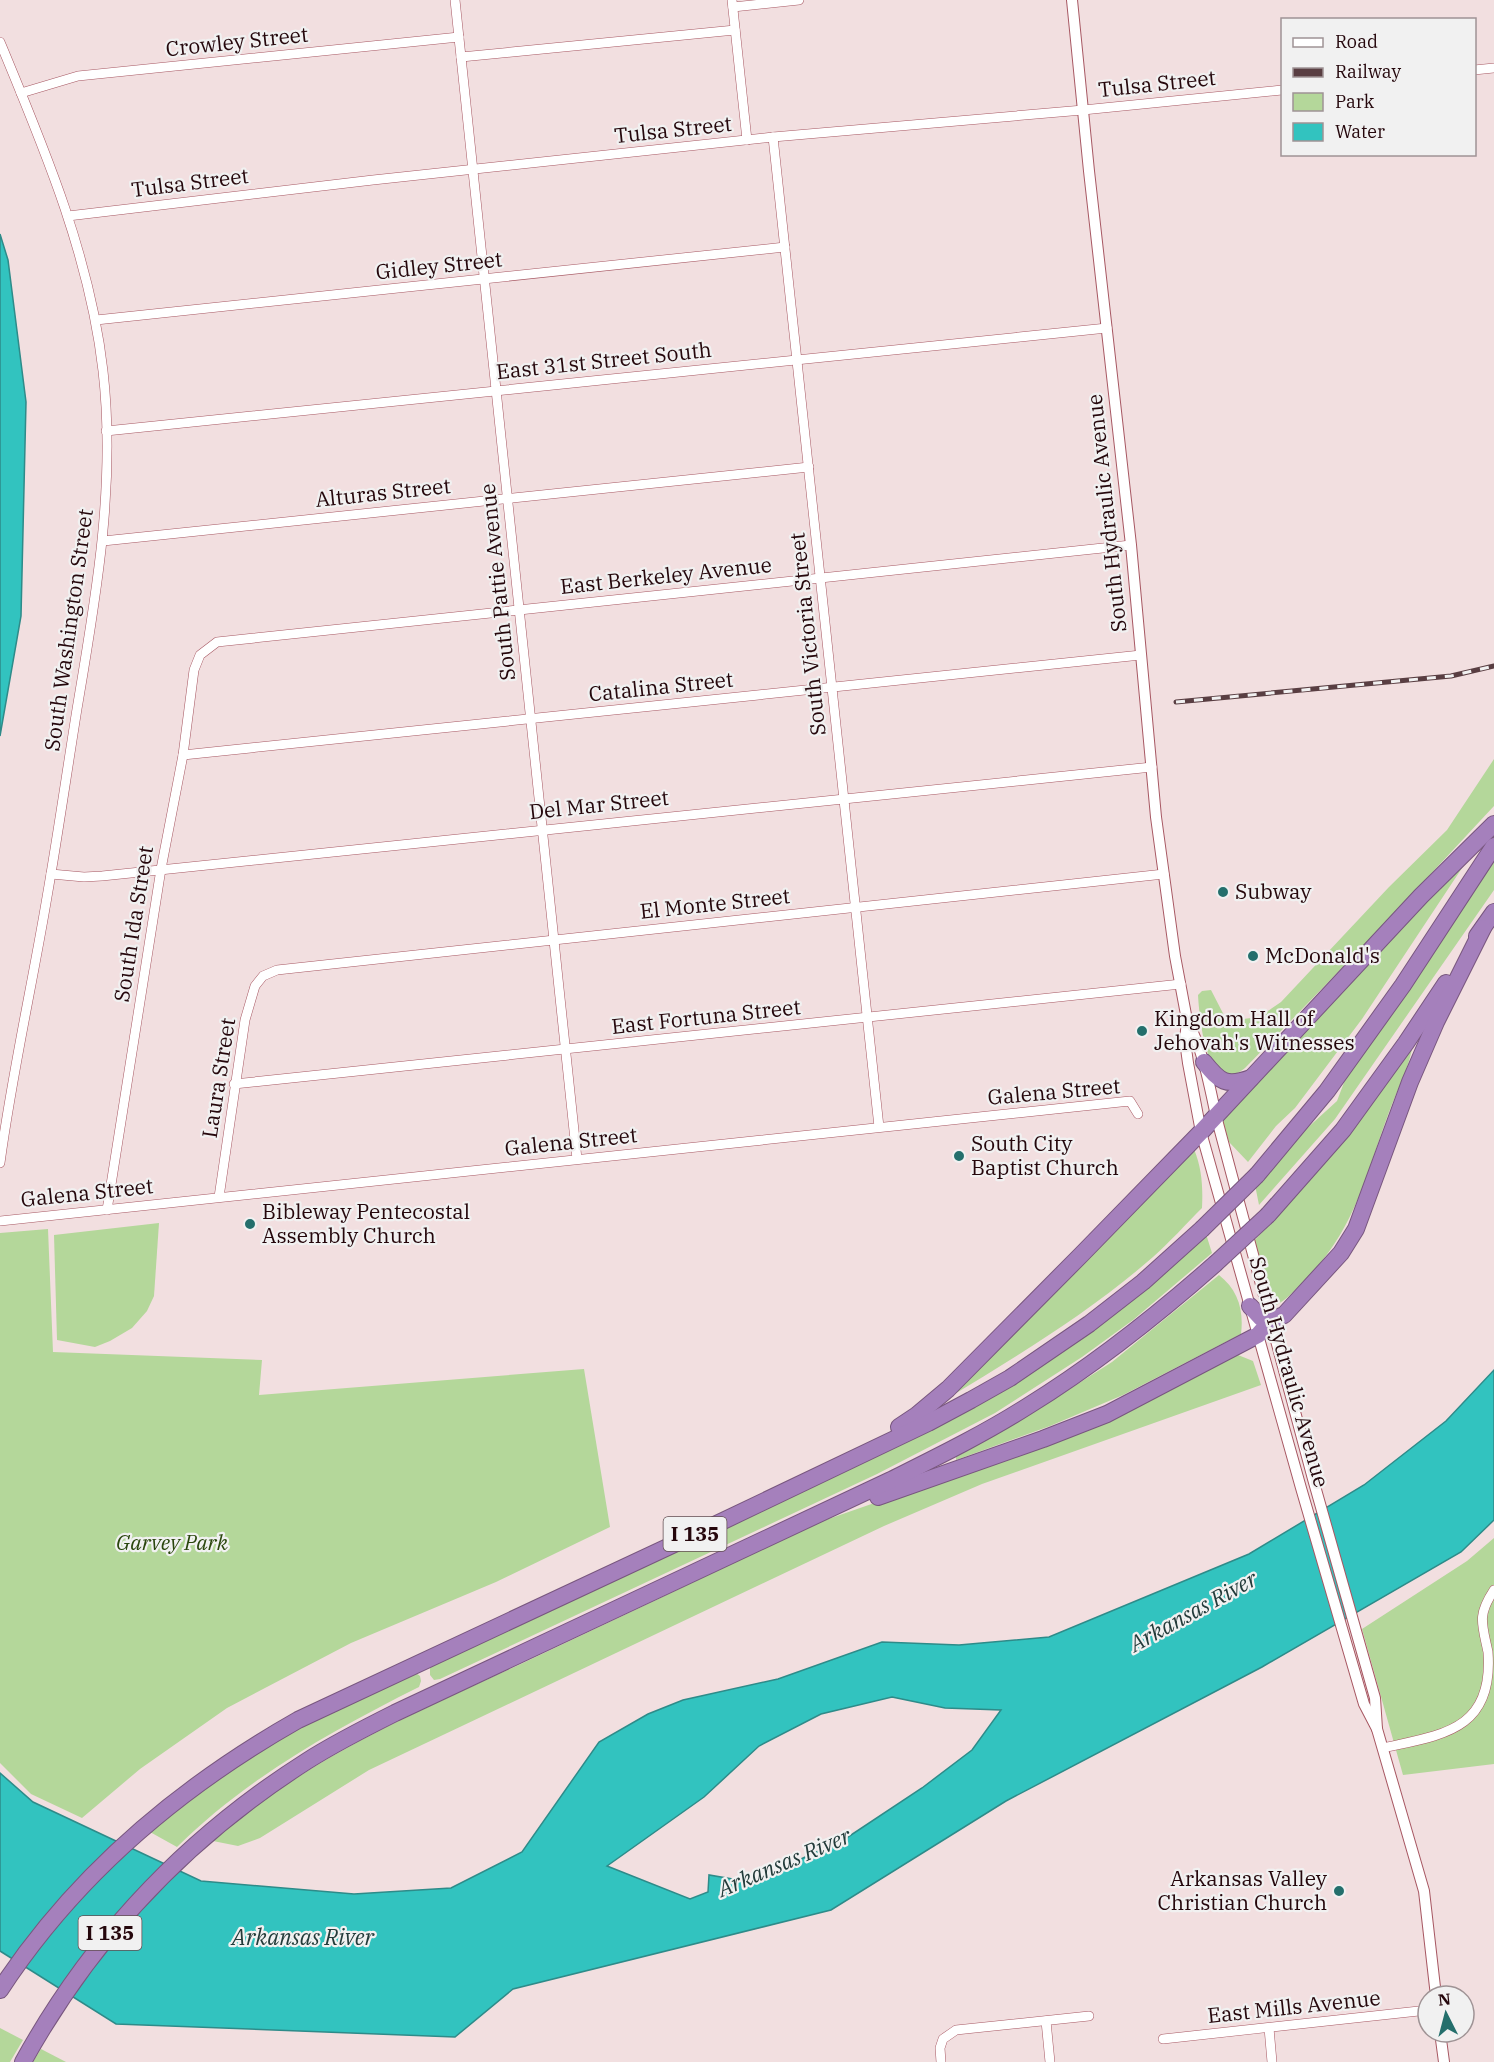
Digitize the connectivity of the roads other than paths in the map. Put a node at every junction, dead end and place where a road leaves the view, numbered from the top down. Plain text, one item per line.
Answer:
1 (455, 0) edge
2 (799, 0) edge
3 (1072, 0) edge
4 (733, 4) edge
5 (735, 30) junction
6 (459, 37) junction
7 (0, 42) edge
8 (461, 57) junction
9 (1494, 68) edge
10 (1476, 70) edge
11 (1281, 90) edge
12 (21, 93) junction
13 (1083, 110) junction
14 (773, 137) junction
15 (747, 140) junction
16 (473, 169) junction
17 (68, 216) junction
18 (785, 247) junction
19 (484, 279) junction
20 (96, 320) junction
21 (1107, 328) junction
22 (797, 359) junction
23 (496, 390) junction
24 (106, 431) junction
25 (809, 467) junction
26 (507, 499) junction
27 (103, 541) junction
28 (1131, 545) junction
29 (820, 578) junction
30 (519, 609) junction
31 (207, 649) joint
32 (1141, 655) junction
33 (832, 688) junction
34 (530, 719) junction
35 (183, 755) junction
36 (1152, 767) junction
37 (843, 798) junction
38 (1494, 824) edge
39 (542, 829) junction
40 (1494, 846) edge
41 (161, 869) junction
42 (51, 874) junction
43 (1164, 874) junction
44 (855, 908) junction
45 (1494, 912) edge
46 (1483, 928) junction
47 (554, 939) junction
48 (271, 972) joint
49 (1181, 984) junction
50 (867, 1018) junction
51 (1187, 1020) junction
52 (566, 1049) junction
53 (1204, 1062) junction
54 (1252, 1077) junction
55 (234, 1084) junction
56 (1138, 1114) dead end
57 (1216, 1116) junction
58 (879, 1127) junction
59 (1201, 1132) junction
60 (577, 1159) junction
61 (0, 1163) edge
62 (219, 1197) junction
63 (107, 1210) junction
64 (0, 1221) edge
65 (1250, 1306) junction
66 (1270, 1320) junction
67 (1258, 1335) junction
68 (802, 1484) junction
69 (789, 1527) junction
70 (1494, 1590) edge
71 (1377, 1729) junction
72 (1383, 1748) junction
73 (1435, 1984) edge
74 (0, 1990) edge
75 (1416, 2011) edge
76 (1089, 2016) dead end
77 (1046, 2021) junction
78 (1269, 2028) junction
79 (1163, 2038) dead end
80 (1442, 2044) edge
81 (23, 2062) edge
82 (941, 2062) edge
83 (1050, 2062) edge
84 (1272, 2062) edge
85 (1444, 2062) edge

1 - 6 street, South Pattie Avenue
2 - 4 street
3 - 13 street, South Hydraulic Avenue
4 - 5 street
5 - 8 street
5 - 15 street
6 - 8 street, South Pattie Avenue
6 - 12 street, Crowley Street
7 - 12 street, South Washington Street
8 - 16 street, South Pattie Avenue
9 - 10 street
11 - 13 street, Tulsa Street
12 - 17 street, South Washington Street
13 - 14 street, Tulsa Street
13 - 21 street, South Hydraulic Avenue
14 - 15 street, Tulsa Street
14 - 18 street, South Victoria Street
15 - 16 street, Tulsa Street
16 - 17 street, Tulsa Street
16 - 19 street, South Pattie Avenue
17 - 20 street, South Washington Street
18 - 19 street, Gidley Street
18 - 22 street, South Victoria Street
19 - 20 street, Gidley Street
19 - 23 street, South Pattie Avenue
20 - 24 street, South Washington Street
21 - 22 street, East 31st Street South
21 - 28 street, South Hydraulic Avenue
22 - 23 street, East 31st Street South
22 - 25 street, South Victoria Street
23 - 24 street, East 31st Street South
23 - 26 street, South Pattie Avenue
24 - 27 street, South Washington Street
25 - 26 street, Alturas Street
25 - 29 street, South Victoria Street
26 - 27 street, Alturas Street
26 - 30 street, South Pattie Avenue
27 - 42 street, South Washington Street
28 - 29 street, East Berkeley Avenue
28 - 32 street, South Hydraulic Avenue
29 - 30 street, East Berkeley Avenue
29 - 33 street, South Victoria Street
30 - 31 street, East Berkeley Avenue
30 - 34 street, South Pattie Avenue
31 - 35 street, South Ida Street
32 - 33 street, Catalina Street
32 - 36 street, South Hydraulic Avenue
33 - 34 street, Catalina Street
33 - 37 street, South Victoria Street
34 - 35 street, Catalina Street
34 - 39 street, South Pattie Avenue
35 - 41 street, South Ida Street
36 - 37 street, Del Mar Street
36 - 43 street, South Hydraulic Avenue
37 - 39 street, Del Mar Street
37 - 44 street, South Victoria Street
38 - 54 highway
39 - 41 street, Del Mar Street
39 - 47 street, South Pattie Avenue
40 - 68 highway, I 135, bridge
41 - 42 street, Del Mar Street
41 - 63 street, South Ida Street
42 - 61 street, South Washington Street
43 - 44 street, El Monte Street
43 - 49 street, South Hydraulic Avenue
44 - 47 street, El Monte Street
44 - 50 street, South Victoria Street
45 - 46 highway, I 135
46 - 66 highway
46 - 69 highway, I 135, bridge
47 - 48 street, El Monte Street
47 - 52 street, South Pattie Avenue
48 - 55 street, Laura Street
49 - 50 street, East Fortuna Street
49 - 51 street, South Hydraulic Avenue
50 - 52 street, East Fortuna Street
50 - 58 street, South Victoria Street
51 - 53 street, South Hydraulic Avenue
51 - 59 street, South Hydraulic Avenue
52 - 55 street, East Fortuna Street
52 - 60 street, South Pattie Avenue
53 - 54 highway
53 - 57 street, South Hydraulic Avenue
54 - 57 highway
55 - 62 street, Laura Street
56 - 58 street, Galena Street
57 - 59 highway
57 - 66 street, South Hydraulic Avenue
58 - 60 street, Galena Street
59 - 65 street, South Hydraulic Avenue
59 - 68 highway
60 - 62 street, Galena Street
62 - 63 street, Galena Street
63 - 64 street, Galena Street
65 - 66 highway
65 - 67 street, South Hydraulic Avenue
66 - 67 highway
66 - 71 street, South Hydraulic Avenue
67 - 69 highway
67 - 71 street, South Hydraulic Avenue
68 - 74 highway, I 135
69 - 81 highway, I 135
70 - 72 street
71 - 72 street, South Hydraulic Avenue
72 - 73 street, South Hydraulic Avenue
75 - 78 street, East Mills Avenue
76 - 77 street
77 - 82 street
77 - 83 street
78 - 79 street, East Mills Avenue
78 - 84 street
80 - 85 street

